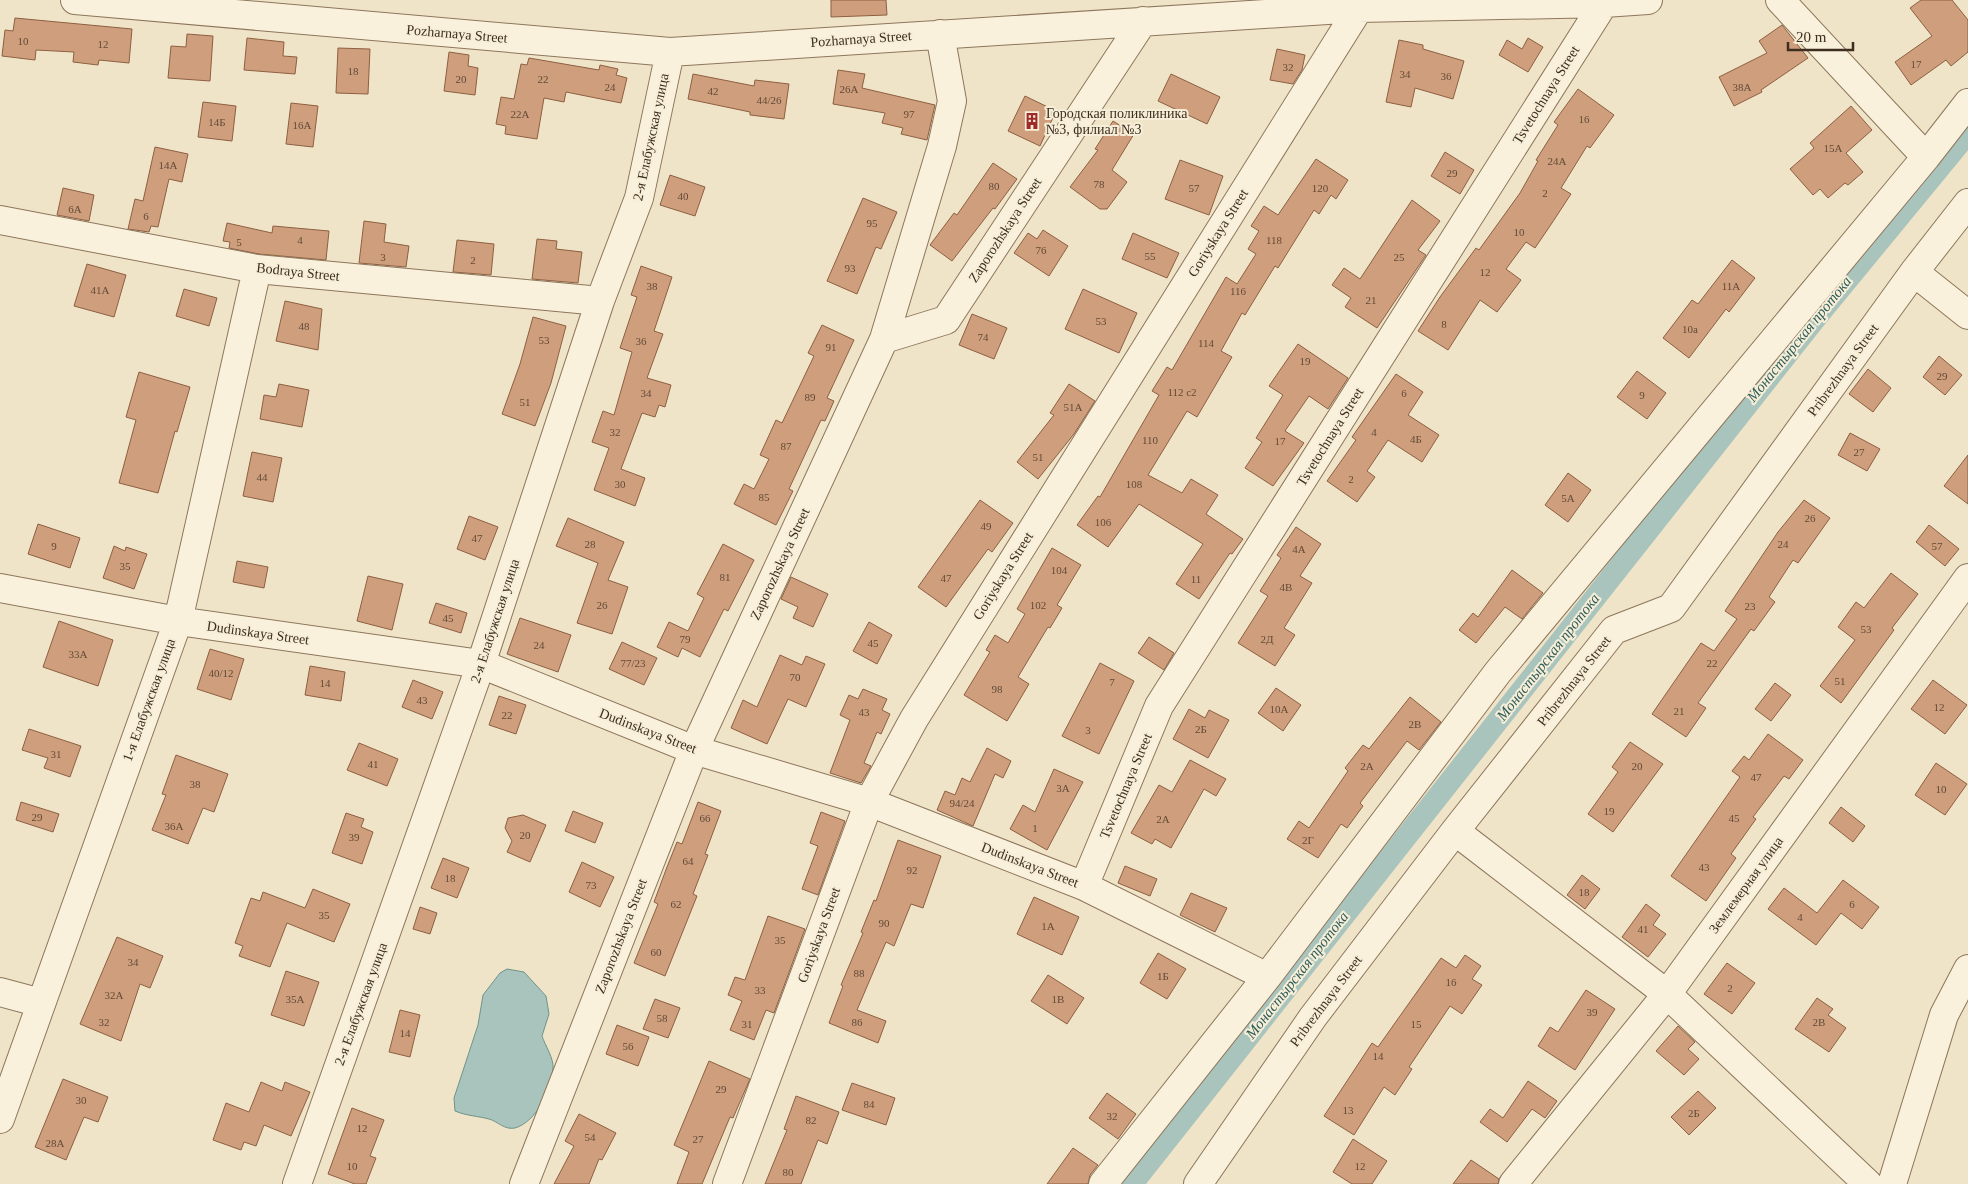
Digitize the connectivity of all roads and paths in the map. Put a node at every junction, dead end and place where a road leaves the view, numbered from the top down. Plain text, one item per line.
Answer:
1 (75, 0) edge
2 (1648, 0) edge
3 (1780, 0) edge
4 (1604, 3) junction
5 (1359, 8) junction
6 (1143, 20) junction
7 (940, 34) junction
8 (670, 52) junction
9 (1968, 103) edge
10 (1926, 157) junction
11 (1968, 203) edge
12 (0, 220) edge
13 (256, 269) junction
14 (1914, 272) junction
15 (600, 301) junction
16 (1968, 315) edge
17 (884, 339) junction
18 (1968, 578) edge
19 (0, 588) edge
20 (178, 621) junction
21 (481, 664) junction
22 (694, 750) junction
23 (869, 802) junction
24 (1455, 831) junction
25 (1084, 886) junction
26 (1968, 969) edge
27 (1267, 977) junction
28 (0, 992) edge
29 (1667, 994) junction
30 (40, 1002) junction
31 (0, 1119) edge
32 (297, 1184) edge
33 (524, 1184) edge
34 (727, 1184) edge
35 (1102, 1184) edge
36 (1198, 1184) edge
37 (1513, 1184) edge
38 (1868, 1184) edge
39 (1892, 1184) edge

1 - 8 street, Pozharnaya Street
2 - 4 street, Pozharnaya Street
3 - 10 street
4 - 5 street, Pozharnaya Street
4 - 25 street, Tsvetochnaya Street
5 - 6 street, Pozharnaya Street
5 - 23 street, Goriyskaya Street
6 - 7 street, Pozharnaya Street
6 - 17 street, Zaporozhskaya Street
7 - 8 street, Pozharnaya Street
7 - 17 street
8 - 15 street, 2-я Елабужская улица
9 - 10 street
10 - 27 street
11 - 14 street, Pribrezhnaya Street
12 - 13 street, Bodraya Street
13 - 15 street, Bodraya Street
13 - 20 street, 1-я Елабужская улица
14 - 16 street
14 - 24 street, Pribrezhnaya Street
15 - 21 street, 2-я Елабужская улица
17 - 22 street, Zaporozhskaya Street
18 - 29 street, Землемерная улица
19 - 20 street, Dudinskaya Street
20 - 21 street, Dudinskaya Street
20 - 30 street, 1-я Елабужская улица
21 - 22 street, Dudinskaya Street
21 - 32 street, 2-я Елабужская улица
22 - 23 street, Dudinskaya Street
22 - 33 street, Zaporozhskaya Street
23 - 25 street, Dudinskaya Street
23 - 34 street, Goriyskaya Street
24 - 29 street
24 - 36 street, Pribrezhnaya Street
25 - 27 street, Dudinskaya Street
26 - 39 street
27 - 35 street
28 - 30 street
29 - 37 street, Землемерная улица
29 - 38 street
30 - 31 street, 1-я Елабужская улица

